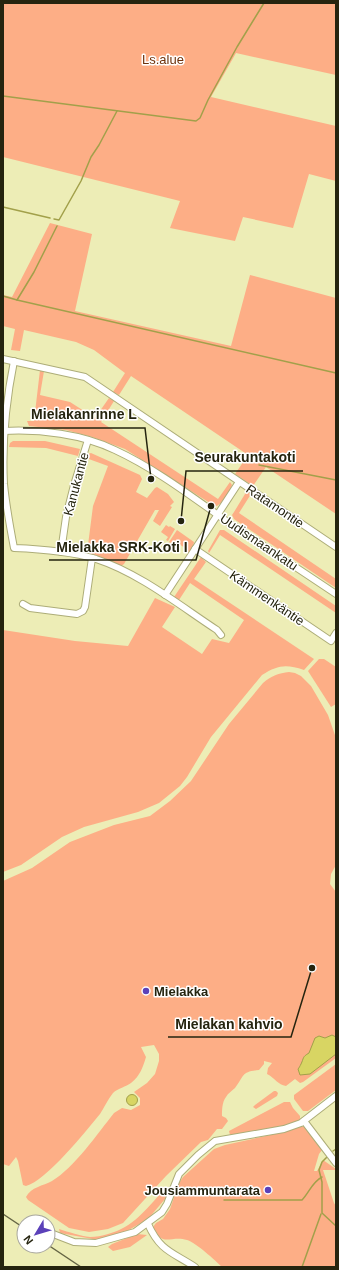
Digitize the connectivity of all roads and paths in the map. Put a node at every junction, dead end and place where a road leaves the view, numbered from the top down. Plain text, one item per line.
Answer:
1 (3, 359) edge
2 (14, 361) junction
3 (4, 431) edge
4 (88, 440) junction
5 (240, 482) junction
6 (218, 515) junction
7 (336, 547) edge
8 (195, 549) junction
9 (61, 552) junction
10 (92, 558) junction
11 (336, 594) edge
12 (165, 595) junction
13 (23, 604) dead end
14 (336, 633) edge
15 (221, 635) dead end
16 (336, 1096) edge
17 (304, 1121) junction
18 (336, 1162) edge
19 (148, 1224) junction
20 (56, 1235) edge
21 (195, 1267) edge

1 - 2 street, Ratamontie
2 - 3 street
2 - 5 street, Ratamontie
3 - 4 street, Uudismaankatu
3 - 9 street
4 - 6 street, Uudismaankatu
4 - 9 street, Kanukantie
5 - 6 street
5 - 7 street, Ratamontie
6 - 8 street
6 - 11 street, Uudismaankatu
8 - 12 street
8 - 14 street, Kämmenkäntie
9 - 10 street
10 - 12 street
10 - 13 street
12 - 15 street
16 - 17 street
17 - 18 street
17 - 19 street
19 - 20 street
19 - 21 street

